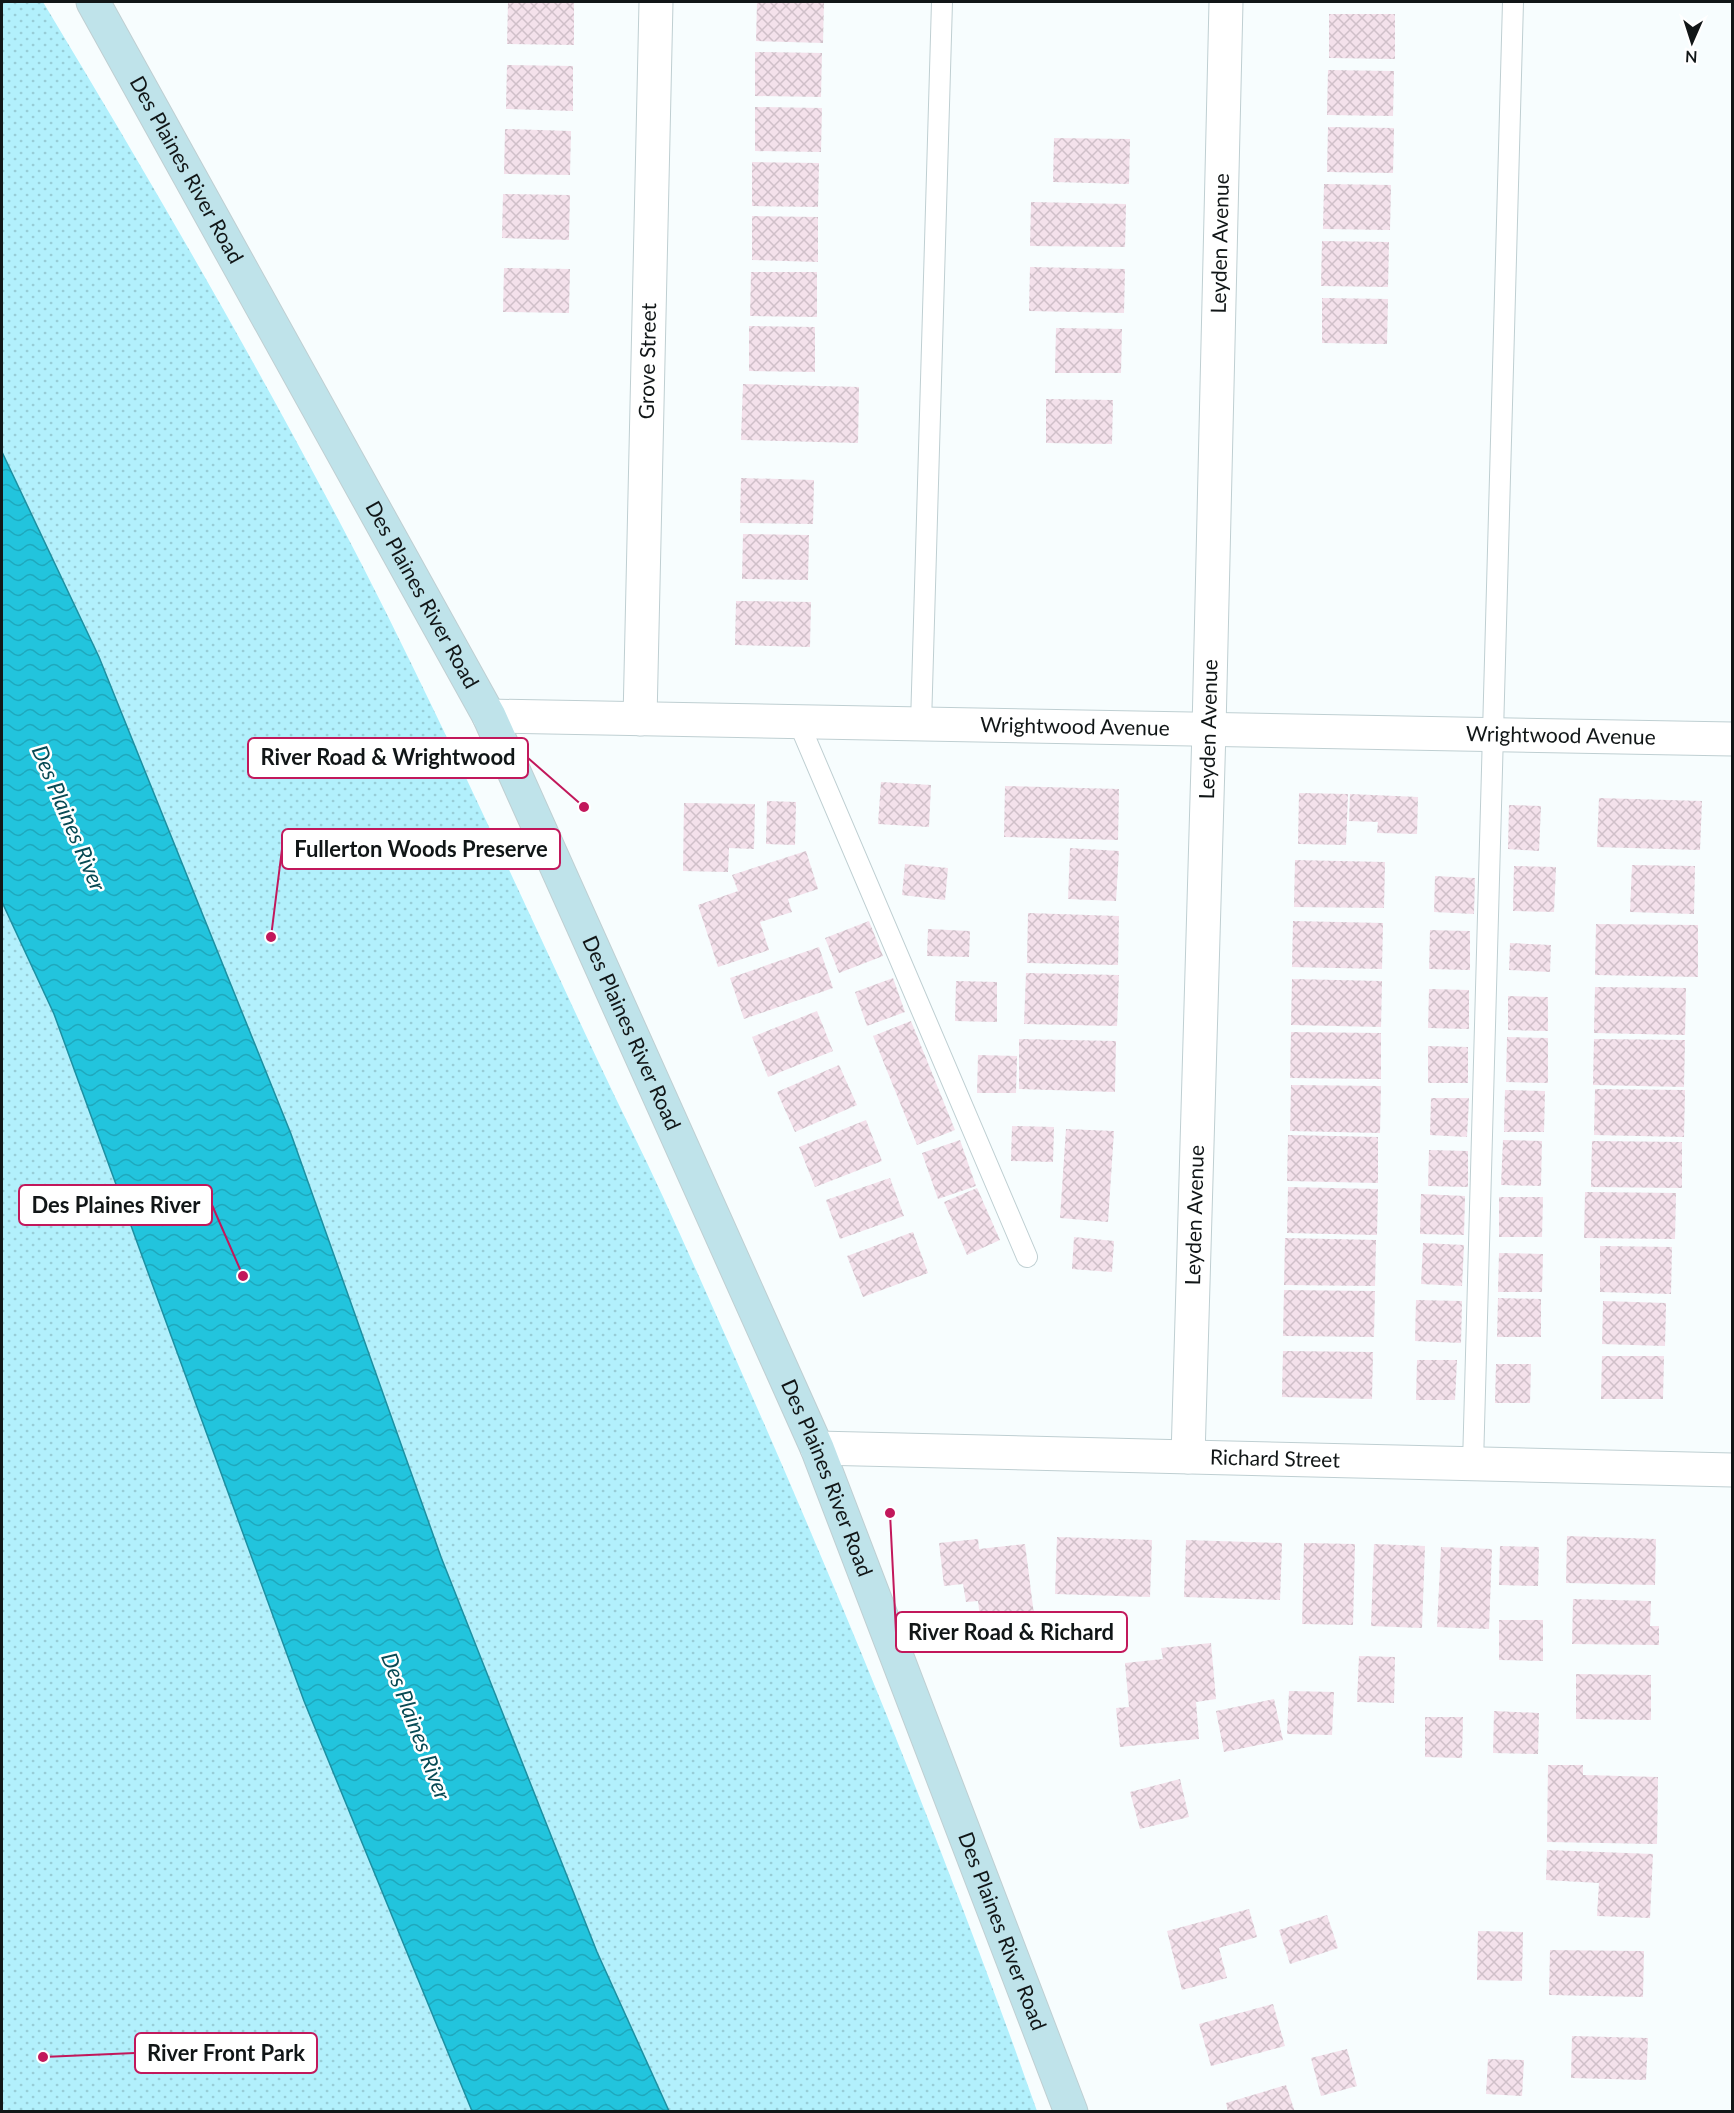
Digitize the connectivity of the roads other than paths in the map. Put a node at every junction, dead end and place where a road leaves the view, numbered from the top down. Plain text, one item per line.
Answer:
1 (93, 2) edge
2 (656, 2) edge
3 (942, 2) edge
4 (1226, 2) edge
5 (1513, 2) edge
6 (489, 716) junction
7 (640, 718) junction
8 (798, 721) junction
9 (921, 724) junction
10 (1209, 729) junction
11 (1493, 734) junction
12 (1732, 739) edge
13 (1027, 1257) dead end
14 (817, 1448) junction
15 (1188, 1457) junction
16 (1473, 1464) junction
17 (1732, 1470) edge
18 (1071, 2112) edge

1 - 6 main road, Des Plaines River Road
2 - 7 street, Grove Street
3 - 9 lane
4 - 10 street, Leyden Avenue
5 - 11 lane
6 - 7 street, Wrightwood Avenue
6 - 14 main road, Des Plaines River Road
7 - 8 street, Wrightwood Avenue
8 - 9 street, Wrightwood Avenue
8 - 13 lane
9 - 10 street, Wrightwood Avenue
10 - 11 street, Wrightwood Avenue
10 - 15 street, Leyden Avenue
11 - 12 street, Wrightwood Avenue
11 - 16 lane
14 - 15 street, Richard Street
14 - 18 main road, Des Plaines River Road
15 - 16 street, Richard Street
16 - 17 street, Richard Street

